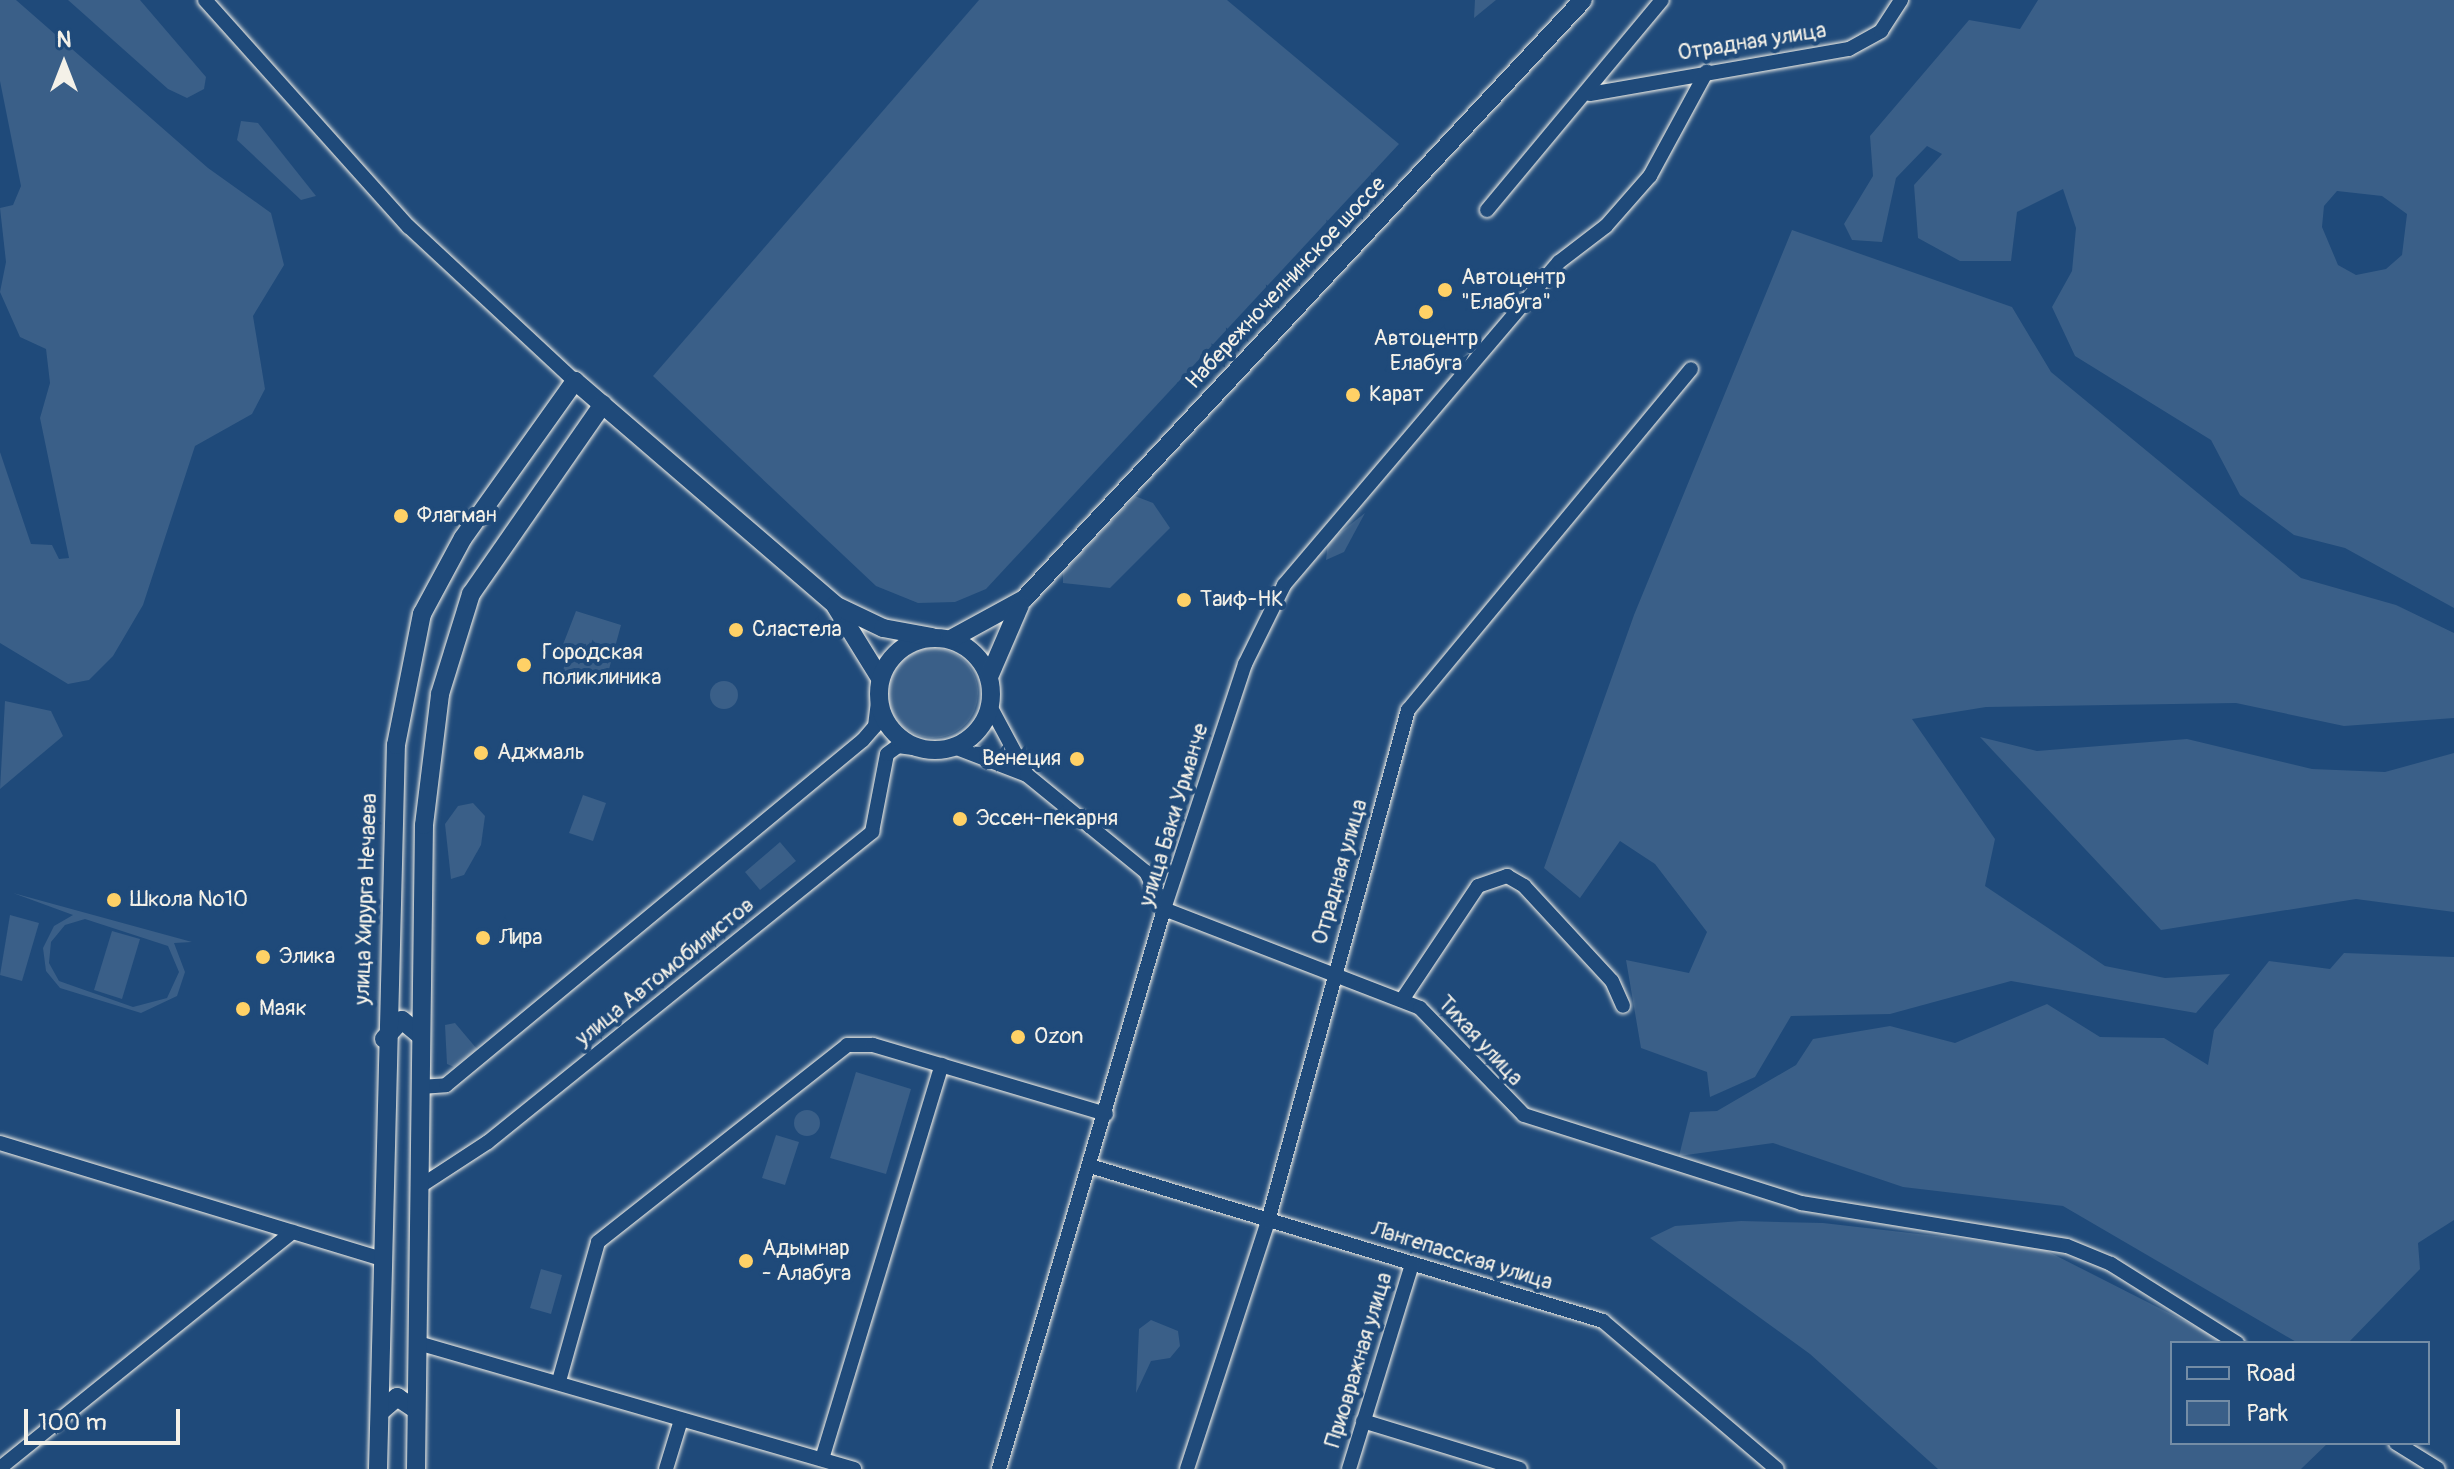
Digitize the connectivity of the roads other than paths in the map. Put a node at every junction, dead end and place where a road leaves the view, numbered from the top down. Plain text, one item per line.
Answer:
1 (205, 0) edge
2 (1583, 0) edge
3 (1662, 0) edge
4 (1901, 0) edge
5 (1707, 71) junction
6 (1590, 94) junction
7 (1487, 210) dead end
8 (1691, 369) dead end
9 (575, 381) junction
10 (603, 404) junction
11 (463, 538) junction
12 (493, 556) junction
13 (1024, 599) junction
14 (835, 605) junction
15 (932, 637) junction
16 (951, 639) junction
17 (989, 677) junction
18 (880, 678) junction
19 (878, 700) junction
20 (990, 706) junction
21 (863, 740) junction
22 (396, 745) junction
23 (954, 747) junction
24 (432, 750) junction
25 (926, 750) junction
26 (886, 756) junction
27 (1027, 775) junction
28 (1164, 909) junction
29 (1334, 974) junction
30 (1402, 1000) junction
31 (1623, 1006) dead end
32 (420, 1035) junction
33 (384, 1039) junction
34 (942, 1065) junction
35 (420, 1087) junction
36 (1106, 1114) junction
37 (0, 1143) edge
38 (1090, 1166) junction
39 (419, 1187) junction
40 (1268, 1221) junction
41 (293, 1232) junction
42 (383, 1259) junction
43 (1412, 1264) junction
44 (2234, 1341) edge
45 (418, 1343) junction
46 (559, 1381) junction
47 (416, 1410) junction
48 (380, 1412) junction
49 (681, 1420) junction
50 (1363, 1421) junction
51 (2399, 1445) edge
52 (822, 1459) junction
53 (0, 1468) edge
54 (378, 1469) edge
55 (416, 1469) edge
56 (666, 1469) edge
57 (854, 1469) edge
58 (999, 1469) edge
59 (1187, 1469) edge
60 (1349, 1469) edge
61 (1520, 1469) edge
62 (1777, 1469) edge
63 (2438, 1469) edge

1 - 9 street
2 - 13 main road, Набережночелнинское шоссе
3 - 6 street
4 - 5 street, Отрадная улица
5 - 6 street, Отрадная улица
5 - 28 street, улица Баки Урманче
6 - 7 street
8 - 29 street, Отрадная улица
9 - 10 main road
9 - 11 main road, улица Хирурга Нечаева
10 - 12 main road
10 - 14 main road
11 - 12 main road
11 - 22 main road, улица Хирурга Нечаева
12 - 24 main road
13 - 16 main road, Набережночелнинское шоссе
13 - 17 main road, Набережночелнинское шоссе
14 - 15 main road
14 - 18 main road
15 - 16 main road
15 - 18 main road
16 - 17 main road
17 - 20 main road
18 - 19 main road
19 - 21 street
19 - 25 main road
20 - 23 main road
20 - 27 street
21 - 26 street
21 - 35 street
22 - 24 main road
22 - 33 main road, улица Хирурга Нечаева
23 - 25 main road
23 - 27 street
24 - 32 main road
25 - 26 street
26 - 39 street, улица Автомобилистов
27 - 28 street
28 - 29 street, Тихая улица
28 - 36 street, улица Баки Урманче
29 - 30 street, Тихая улица
29 - 40 street, Отрадная улица
30 - 31 street
30 - 44 street, Тихая улица
32 - 33 main road
32 - 35 main road
33 - 42 main road, улица Хирурга Нечаева
34 - 36 street
34 - 46 street
34 - 52 street
35 - 39 main road
36 - 38 street, улица Баки Урманче
37 - 41 street
38 - 40 street, Лангепасская улица
38 - 58 street, улица Баки Урманче
39 - 45 main road
40 - 43 street, Лангепасская улица
40 - 59 street, Отрадная улица
41 - 42 street
41 - 53 street
42 - 48 main road, улица Хирурга Нечаева
43 - 50 street, Приовражная улица
43 - 62 street, Лангепасская улица
45 - 46 street
45 - 47 main road
46 - 49 street
47 - 48 main road
47 - 55 main road
48 - 54 main road, улица Хирурга Нечаева
49 - 52 street
49 - 56 street
50 - 60 street, Приовражная улица
50 - 61 street
51 - 63 street
52 - 57 street

